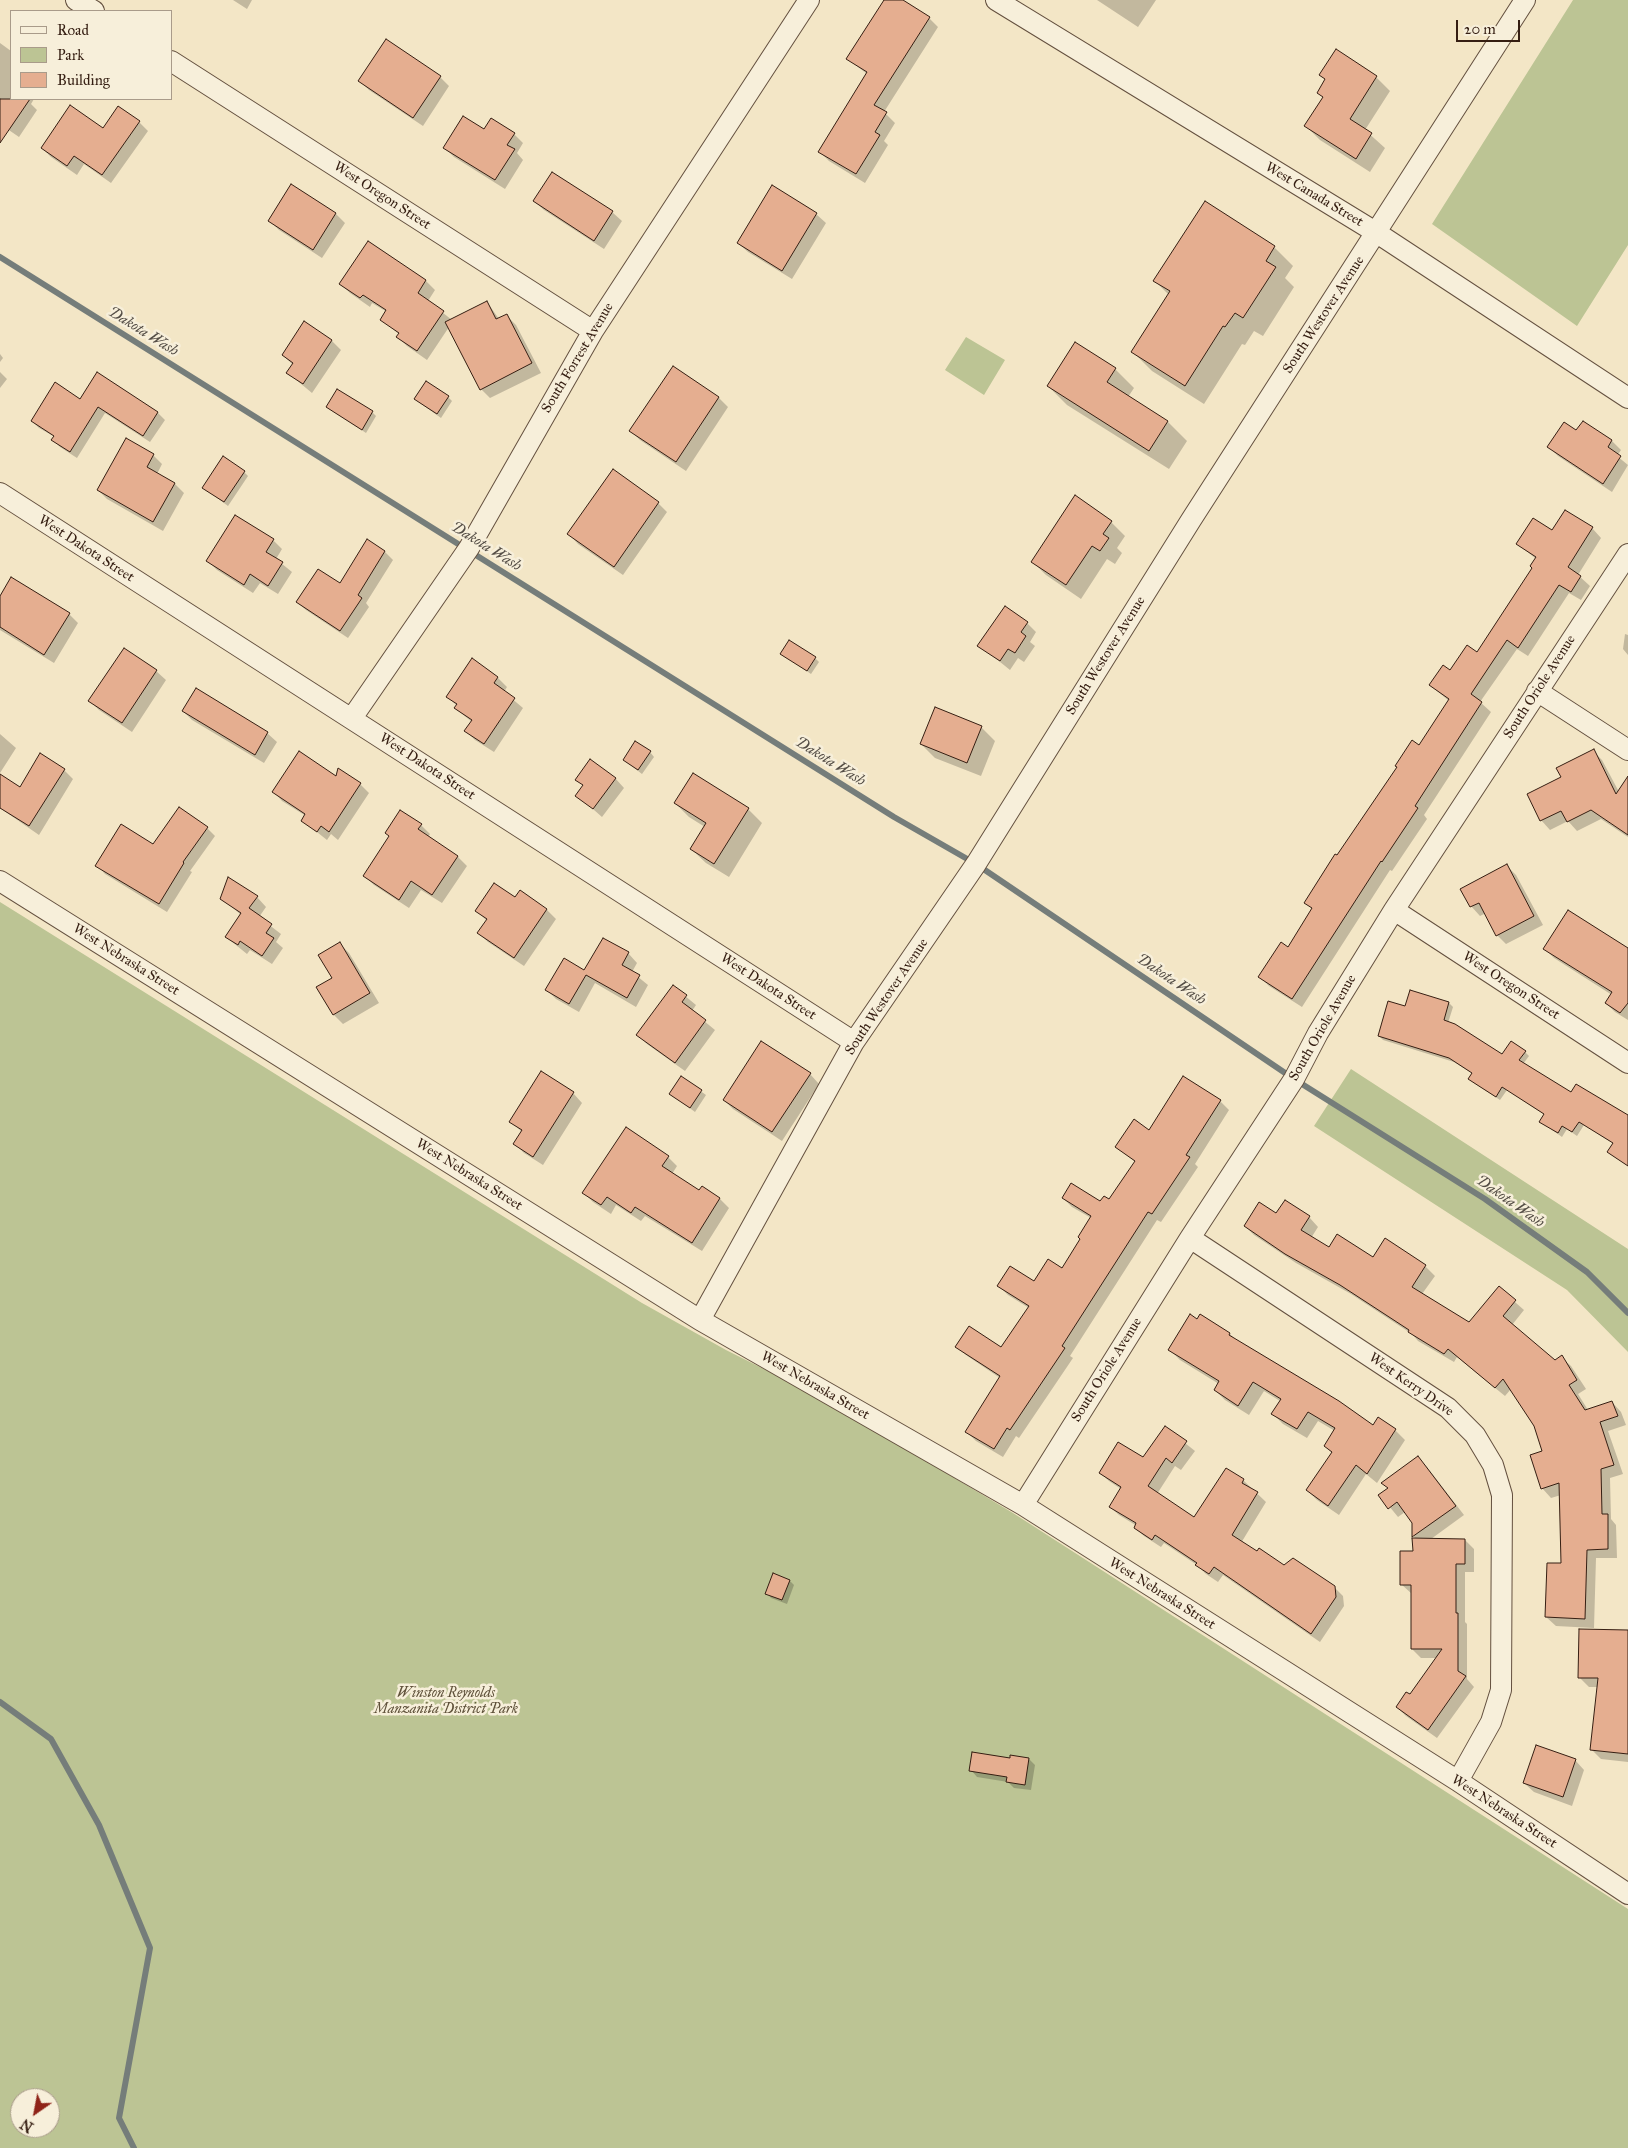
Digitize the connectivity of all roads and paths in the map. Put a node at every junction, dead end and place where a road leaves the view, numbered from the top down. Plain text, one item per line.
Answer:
1 (76, 0) edge
2 (809, 0) edge
3 (996, 0) edge
4 (1525, 0) edge
5 (92, 10) edge
6 (172, 62) edge
7 (1377, 233) junction
8 (593, 331) junction
9 (1628, 398) edge
10 (0, 493) edge
11 (1628, 554) edge
12 (1538, 691) junction
13 (352, 718) junction
14 (1628, 750) edge
15 (0, 881) edge
16 (1394, 910) junction
17 (854, 1042) junction
18 (1628, 1063) edge
19 (1190, 1238) junction
20 (700, 1320) junction
21 (1023, 1505) junction
22 (1458, 1782) junction
23 (1628, 1894) edge

1 - 5 street
2 - 8 street, South Forrest Avenue
3 - 7 street, West Canada Street
4 - 7 street, South Westover Avenue
6 - 8 street, West Oregon Street
7 - 9 street, West Canada Street
7 - 17 street, South Westover Avenue
8 - 13 street, South Forrest Avenue
10 - 13 street, West Dakota Street
11 - 12 street, South Oriole Avenue
12 - 14 street
12 - 16 street, South Oriole Avenue
13 - 17 street, West Dakota Street
15 - 20 street, West Nebraska Street
16 - 18 street, West Oregon Street
16 - 19 street, South Oriole Avenue
17 - 20 street, South Westover Avenue
19 - 21 street, South Oriole Avenue
19 - 22 street, West Kerry Drive
20 - 21 street, West Nebraska Street
21 - 22 street, West Nebraska Street
22 - 23 street, West Nebraska Street

